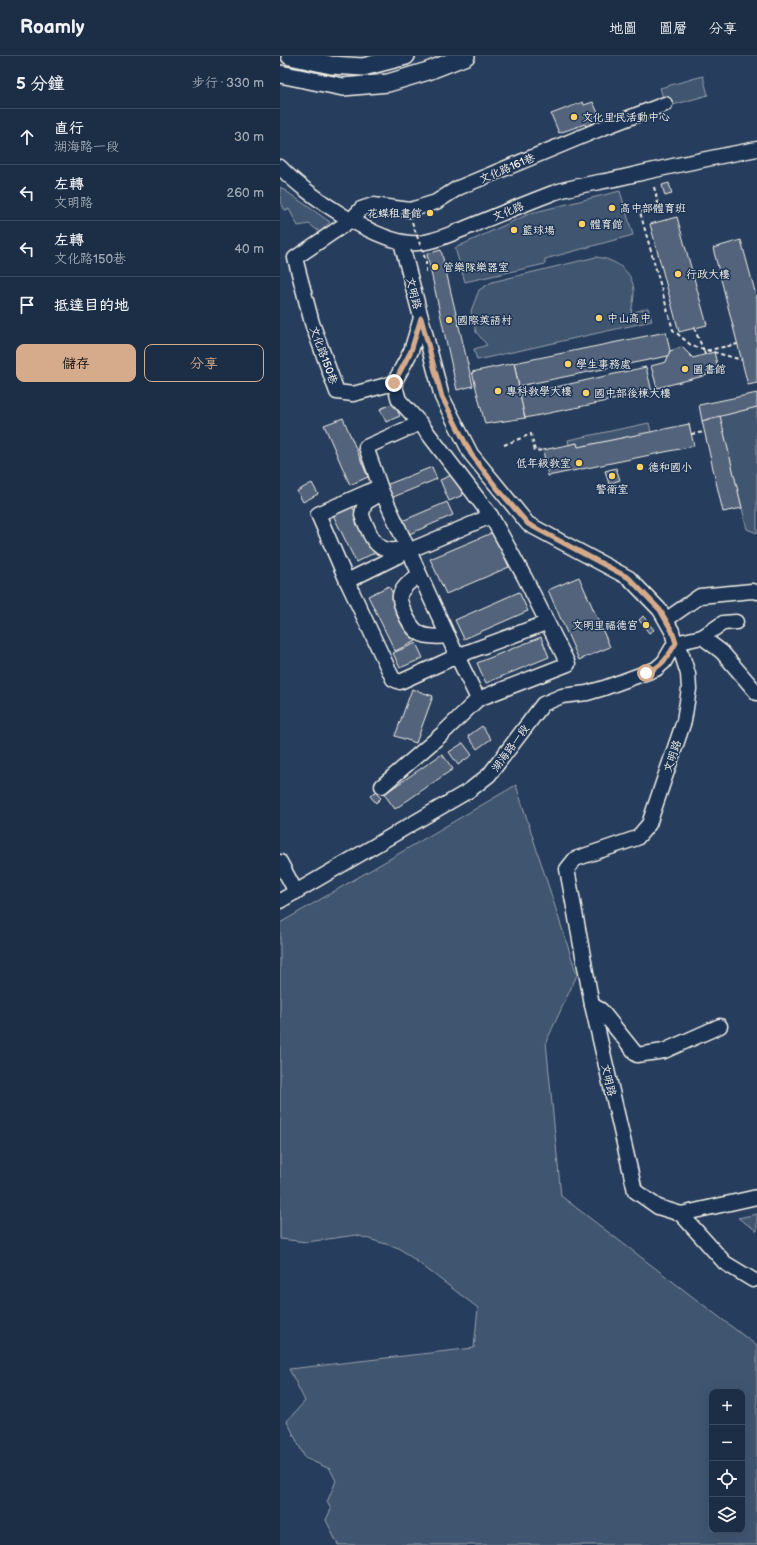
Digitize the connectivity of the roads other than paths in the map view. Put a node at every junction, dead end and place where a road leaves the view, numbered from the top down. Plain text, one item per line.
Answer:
1 (290, 56) edge
2 (406, 56) edge
3 (466, 56) edge
4 (280, 74) edge
5 (665, 104) dead end
6 (757, 149) edge
7 (280, 167) edge
8 (351, 220) junction
9 (402, 242) junction
10 (421, 318) junction
11 (394, 383) junction
12 (420, 423) junction
13 (381, 489) junction
14 (491, 516) junction
15 (407, 549) junction
16 (419, 575) junction
17 (347, 581) junction
18 (757, 592) edge
19 (666, 619) junction
20 (736, 622) dead end
21 (546, 623) junction
22 (448, 636) junction
23 (702, 637) junction
24 (676, 643) junction
25 (457, 656) junction
26 (757, 693) edge
27 (478, 699) junction
28 (382, 786) dead end
29 (280, 862) edge
30 (296, 892) junction
31 (280, 901) edge
32 (592, 1005) junction
33 (720, 1026) dead end
34 (757, 1197) edge
35 (681, 1214) junction
36 (753, 1280) dead end

1 - 2 main road
3 - 4 main road
5 - 8 street, 文化路161巷
6 - 9 street, 文化路
7 - 8 street, 文化路
8 - 9 street, 文化路
8 - 11 street, 文化路150巷
9 - 10 street, 文明路
10 - 11 street
10 - 19 street, 文明路
11 - 12 street
12 - 13 street
12 - 14 street
13 - 15 street
13 - 15 street
13 - 17 street
14 - 15 street
14 - 21 street
15 - 16 street
15 - 17 street
16 - 22 street
16 - 22 street
17 - 25 street
18 - 19 street
19 - 24 street, 文明路
20 - 23 street
21 - 25 street
21 - 27 street
22 - 25 street
23 - 24 street
23 - 26 street
24 - 30 street, 湖海路一段
24 - 32 street, 文明路
25 - 27 street
27 - 28 street
29 - 30 street
30 - 31 street, 湖海路一段
32 - 33 street
32 - 35 street, 文明路
34 - 35 street, 文明路
35 - 36 street

